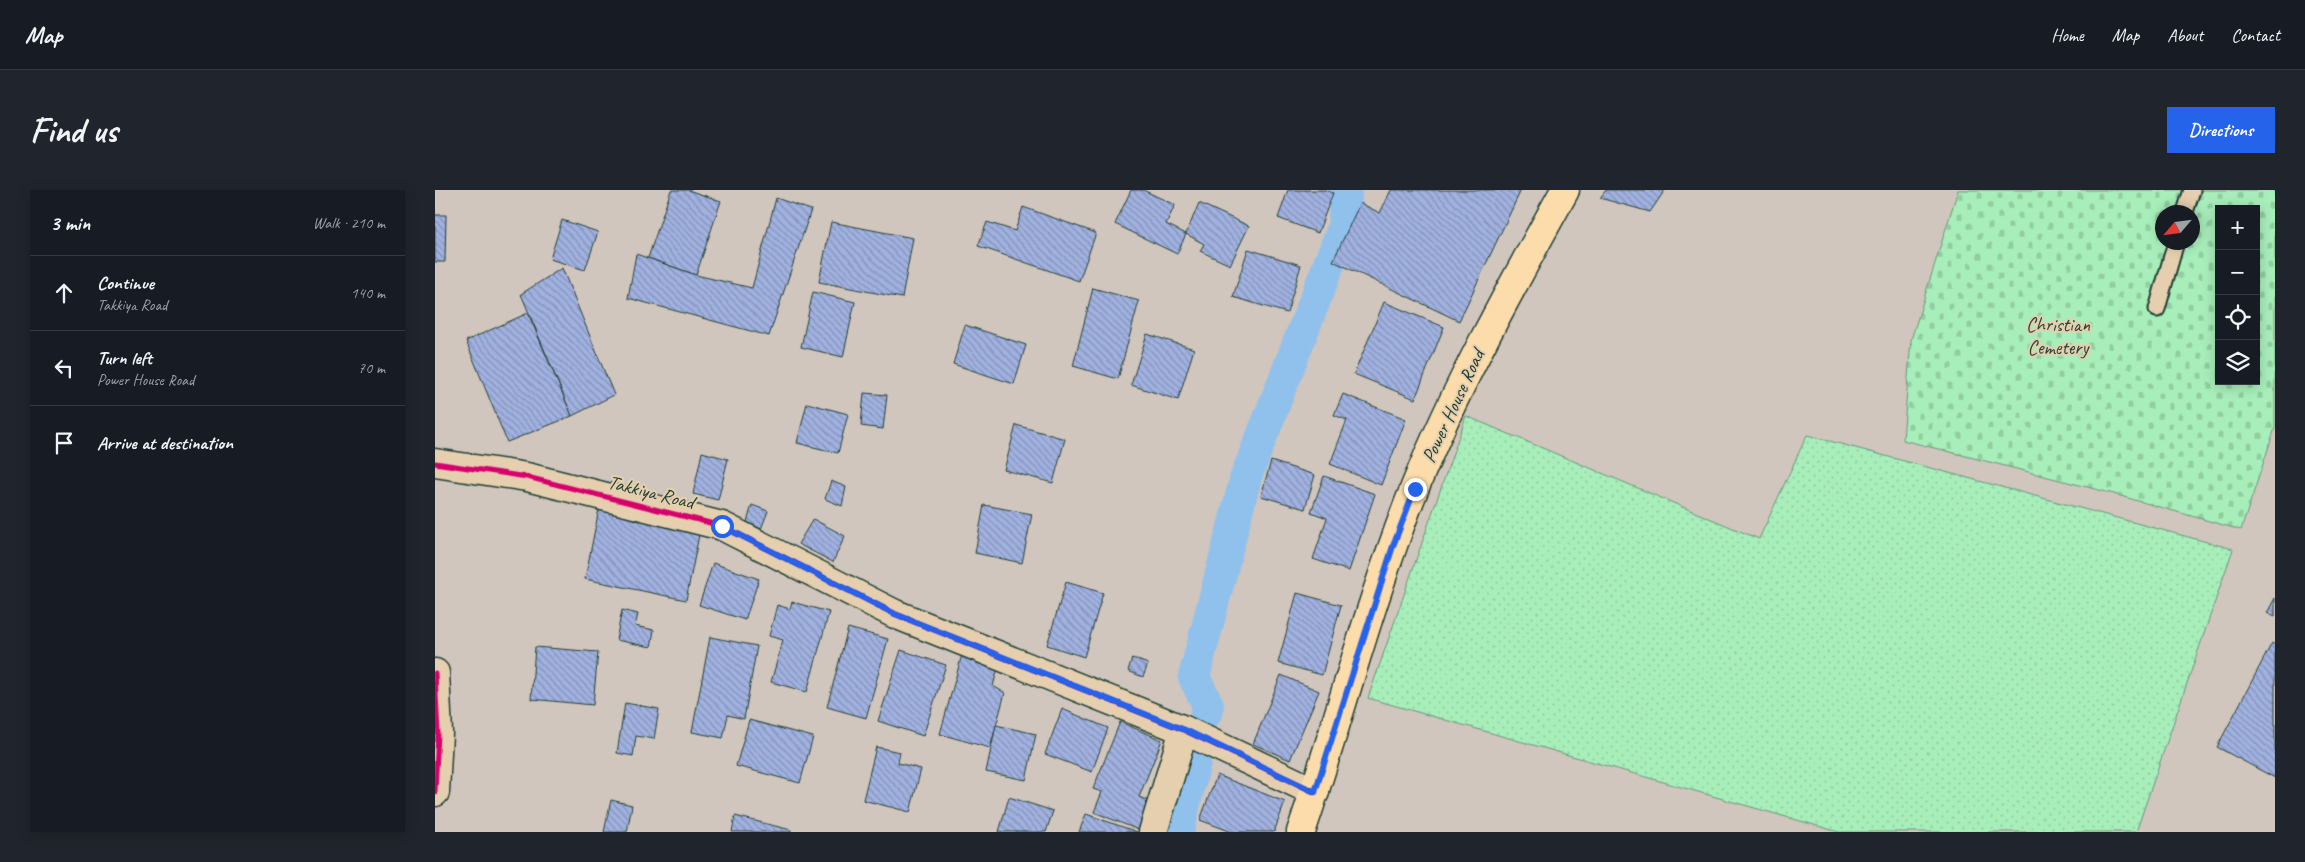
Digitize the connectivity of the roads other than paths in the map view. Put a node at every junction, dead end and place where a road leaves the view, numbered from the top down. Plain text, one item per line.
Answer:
1 (1565, 190) edge
2 (2192, 190) edge
3 (2187, 205) edge
4 (2174, 250) edge
5 (2157, 309) dead end
6 (435, 463) edge
7 (435, 673) edge
8 (1185, 730) junction
9 (436, 733) edge
10 (435, 792) edge
11 (1315, 792) junction
12 (1153, 832) edge
13 (1301, 832) edge

1 - 11 main road, Power House Road
2 - 3 lane
4 - 5 lane
6 - 8 street, Takkiya Road
7 - 9 street
8 - 11 street, Takkiya Road
8 - 12 street
9 - 10 street
11 - 13 main road, Power House Road

